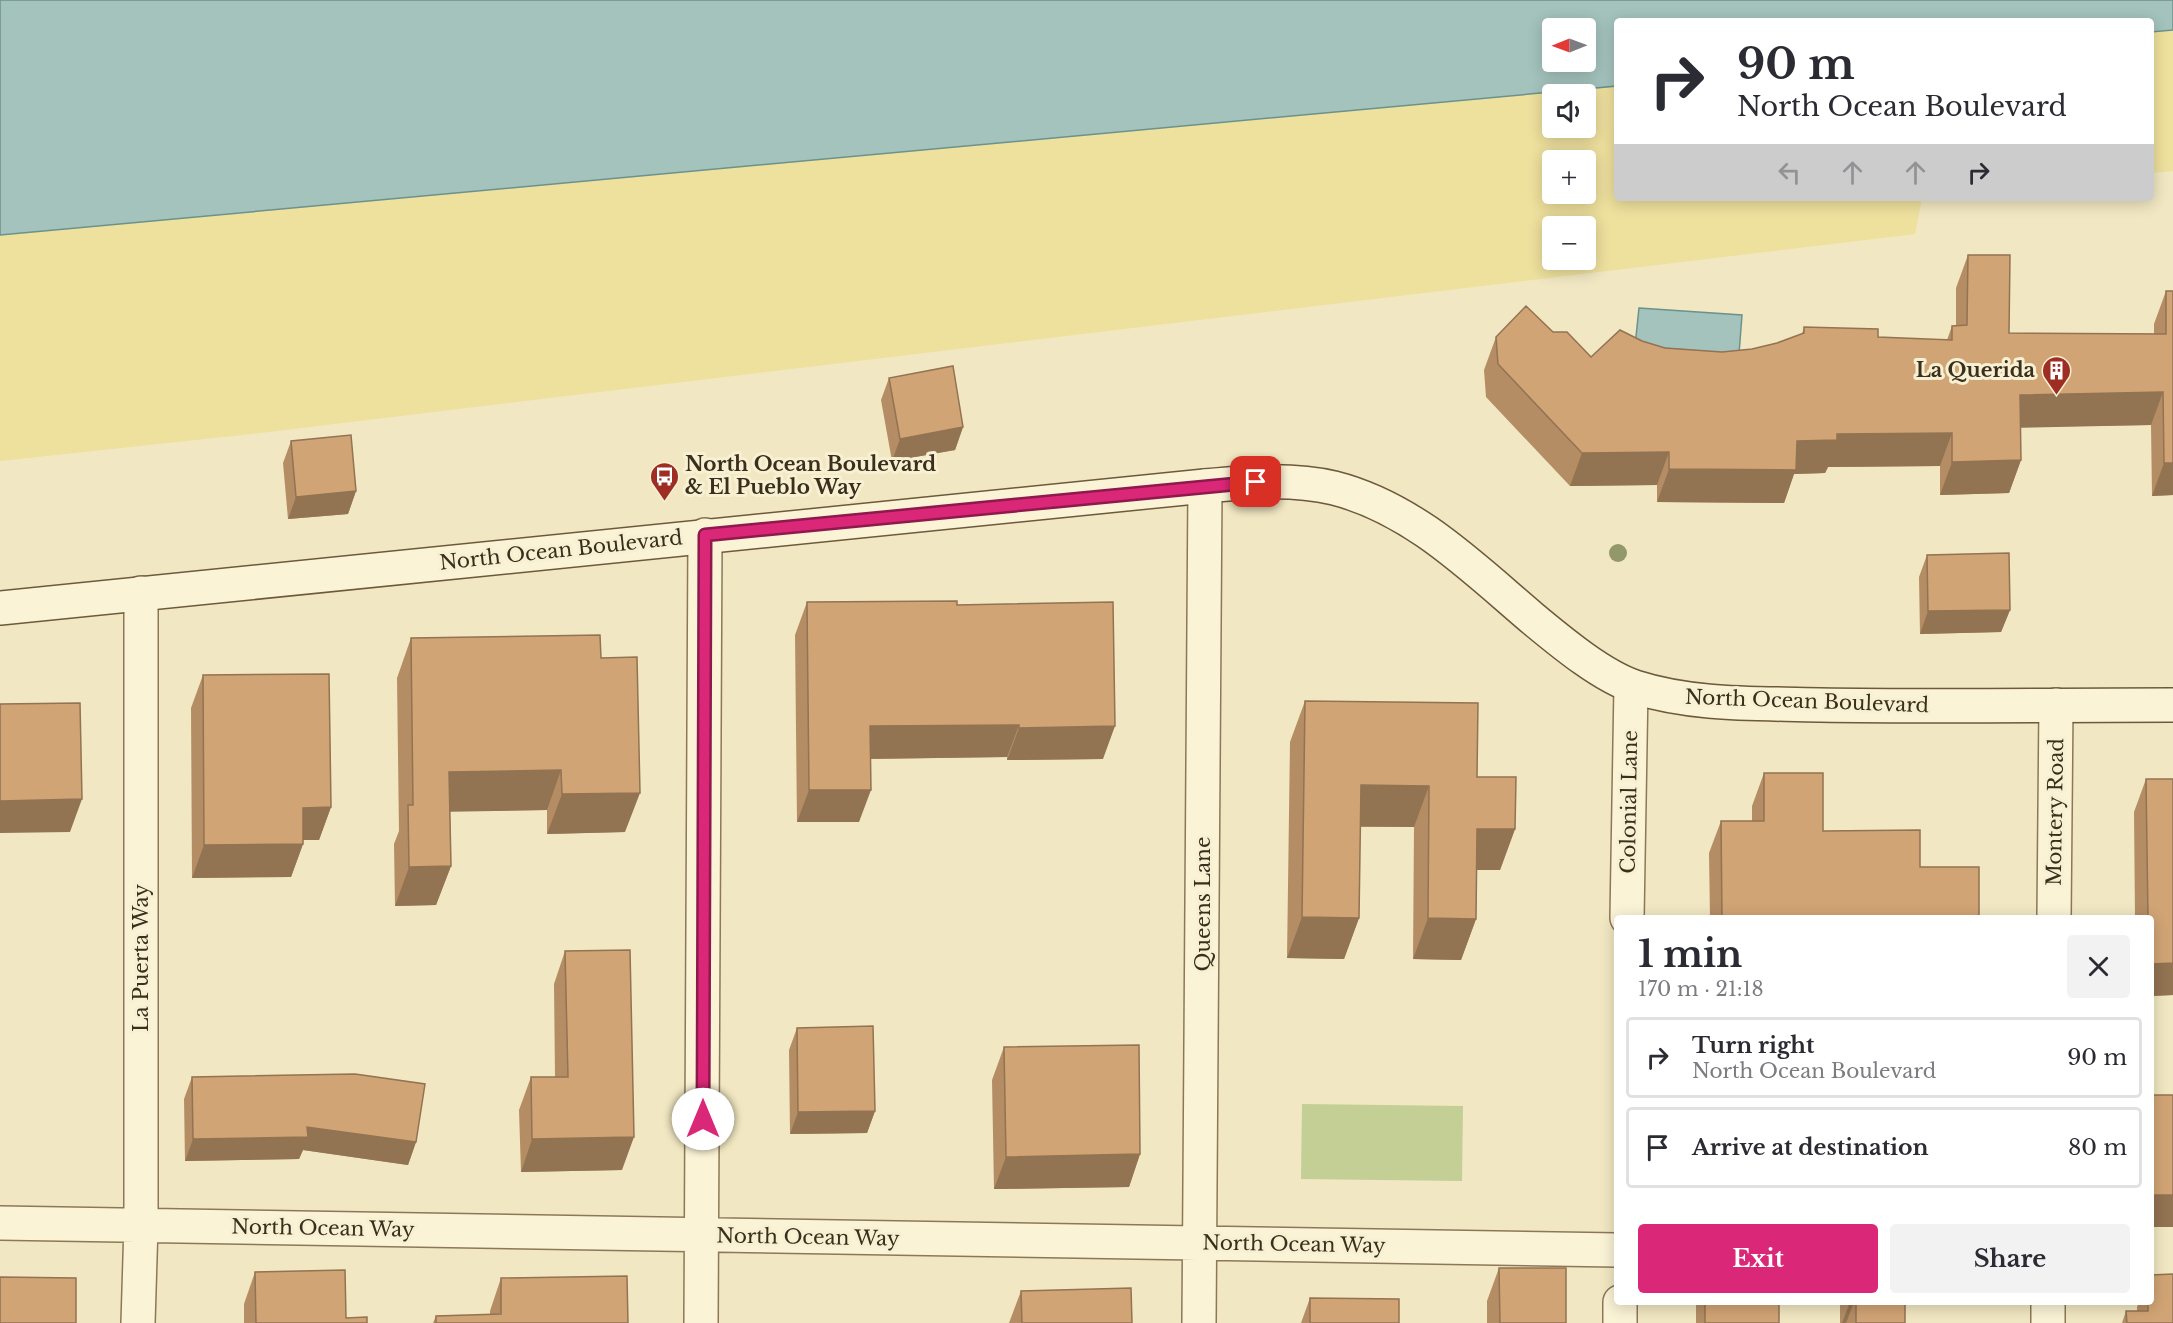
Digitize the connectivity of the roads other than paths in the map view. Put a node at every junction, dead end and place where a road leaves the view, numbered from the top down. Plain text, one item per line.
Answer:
1 (1205, 486) junction
2 (705, 535) junction
3 (141, 593) junction
4 (0, 608) edge
5 (1631, 686) junction
6 (2056, 705) junction
7 (2173, 705) edge
8 (1627, 915) edge
9 (2054, 915) edge
10 (0, 1223) edge
11 (141, 1225) junction
12 (703, 1235) junction
13 (1201, 1243) junction
14 (1614, 1250) edge
15 (1620, 1305) edge
16 (2048, 1305) edge
17 (138, 1323) edge
18 (701, 1323) edge
19 (1199, 1323) edge
20 (1620, 1323) edge
21 (2048, 1323) edge

1 - 2 street, North Ocean Boulevard
1 - 5 street, North Ocean Boulevard
1 - 13 street, Queens Lane
2 - 3 street, North Ocean Boulevard
2 - 12 street
3 - 4 street, North Ocean Boulevard
3 - 11 street, La Puerta Way
5 - 6 street, North Ocean Boulevard
5 - 8 street, Colonial Lane
6 - 7 street, North Ocean Boulevard
6 - 9 street, Montery Road
10 - 11 street, North Ocean Way
11 - 12 street, North Ocean Way
11 - 17 street, La Puerta Way
12 - 13 street, North Ocean Way
12 - 18 street
13 - 14 street, North Ocean Way
13 - 19 street, Queens Lane
15 - 20 street
16 - 21 street

